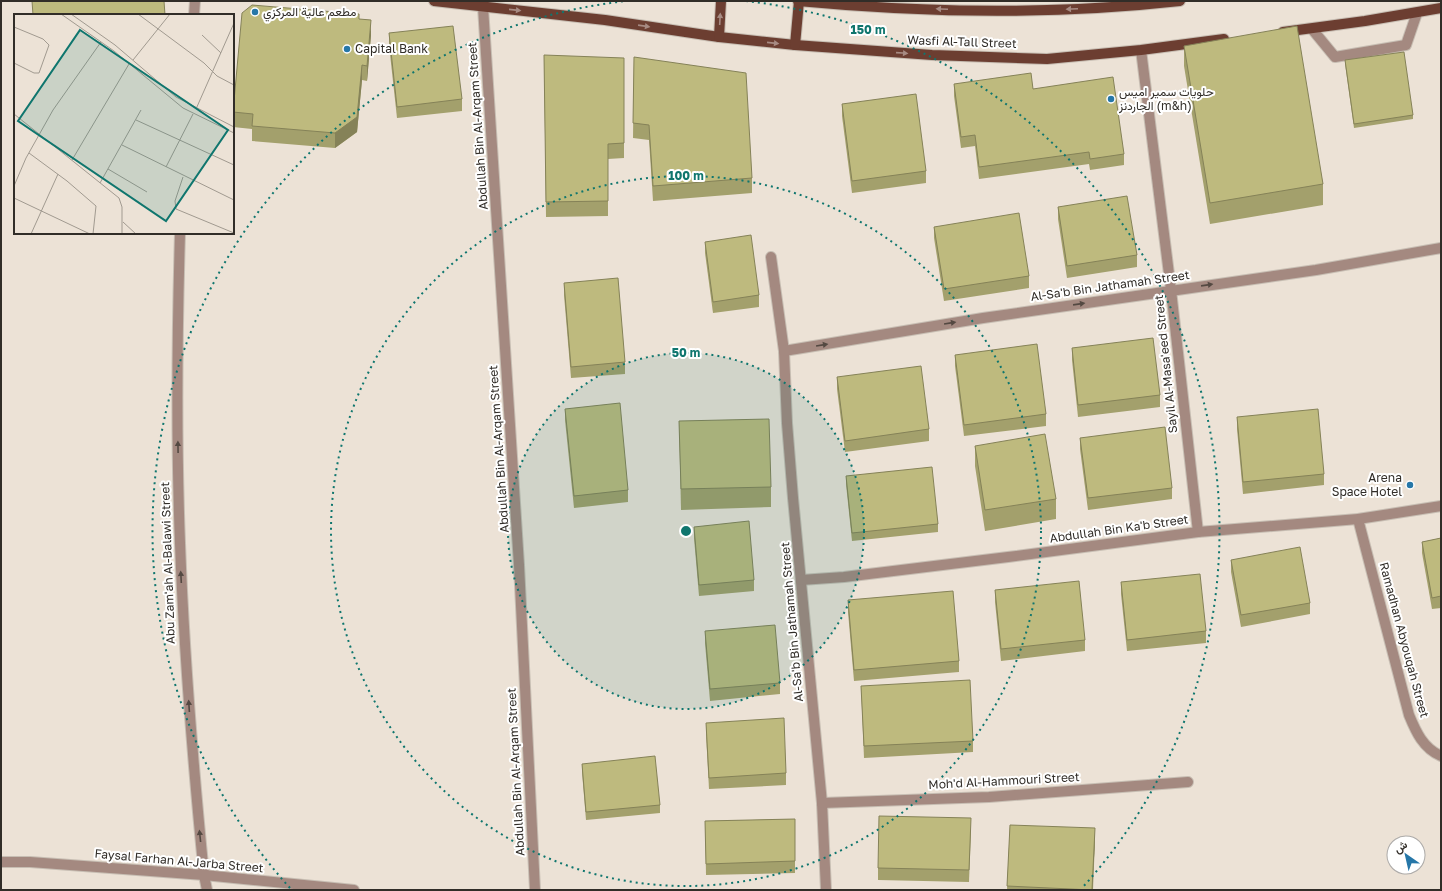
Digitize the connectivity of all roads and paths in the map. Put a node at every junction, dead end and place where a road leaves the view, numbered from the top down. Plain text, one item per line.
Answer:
1 (196, 1) edge
2 (434, 1) edge
3 (721, 1) edge
4 (798, 1) edge
5 (1180, 1) edge
6 (1134, 4) edge
7 (483, 7) junction
8 (1441, 8) edge
9 (1417, 13) junction
10 (194, 14) edge
11 (1312, 29) junction
12 (1273, 33) edge
13 (719, 37) junction
14 (1234, 38) edge
15 (795, 45) junction
16 (1141, 50) junction
17 (180, 234) edge
18 (1441, 248) edge
19 (771, 257) dead end
20 (1171, 290) junction
21 (784, 351) junction
22 (1441, 506) edge
23 (1358, 519) junction
24 (1198, 532) junction
25 (801, 580) junction
26 (1441, 756) edge
27 (1188, 782) dead end
28 (822, 803) junction
29 (1, 862) edge
30 (204, 875) junction
31 (207, 890) edge
32 (354, 890) edge
33 (535, 890) edge
34 (826, 890) edge

1 - 10 street
2 - 7 main road, Wasfi Al-Tall Street
13 -> 3 main road
6 -> 4 main road
4 - 15 main road
5 - 6 main road
7 -> 13 main road, Wasfi Al-Tall Street
7 - 33 street, Abdullah Bin Al-Arqam Street
8 - 9 main road
9 - 11 main road
9 - 11 street
11 - 12 main road
13 -> 15 main road, Wasfi Al-Tall Street
14 - 16 main road, Wasfi Al-Tall Street
15 -> 16 main road, Wasfi Al-Tall Street
16 - 20 street, Sayil Al-Masa'eed Street
30 -> 17 street, Abu Zam'ah Al-Balawi Street
20 -> 18 street, Al-Sa'b Bin Jathamah Street
19 - 21 street, Al-Sa'b Bin Jathamah Street
21 -> 20 street, Al-Sa'b Bin Jathamah Street
20 - 24 street, Sayil Al-Masa'eed Street
21 - 25 street, Al-Sa'b Bin Jathamah Street
22 - 23 street, Abdullah Bin Ka'b Street
23 - 24 street, Abdullah Bin Ka'b Street
23 - 26 street, Ramadhan Abyouqah Street
24 - 25 street, Abdullah Bin Ka'b Street
25 - 28 street, Al-Sa'b Bin Jathamah Street
27 - 28 street, Moh'd Al-Hammouri Street
28 - 34 street, Al-Sa'b Bin Jathamah Street
29 - 30 street, Faysal Farhan Al-Jarba Street
30 - 31 street, Abu Zam'ah Al-Balawi Street
30 - 32 street, Faysal Farhan Al-Jarba Street

